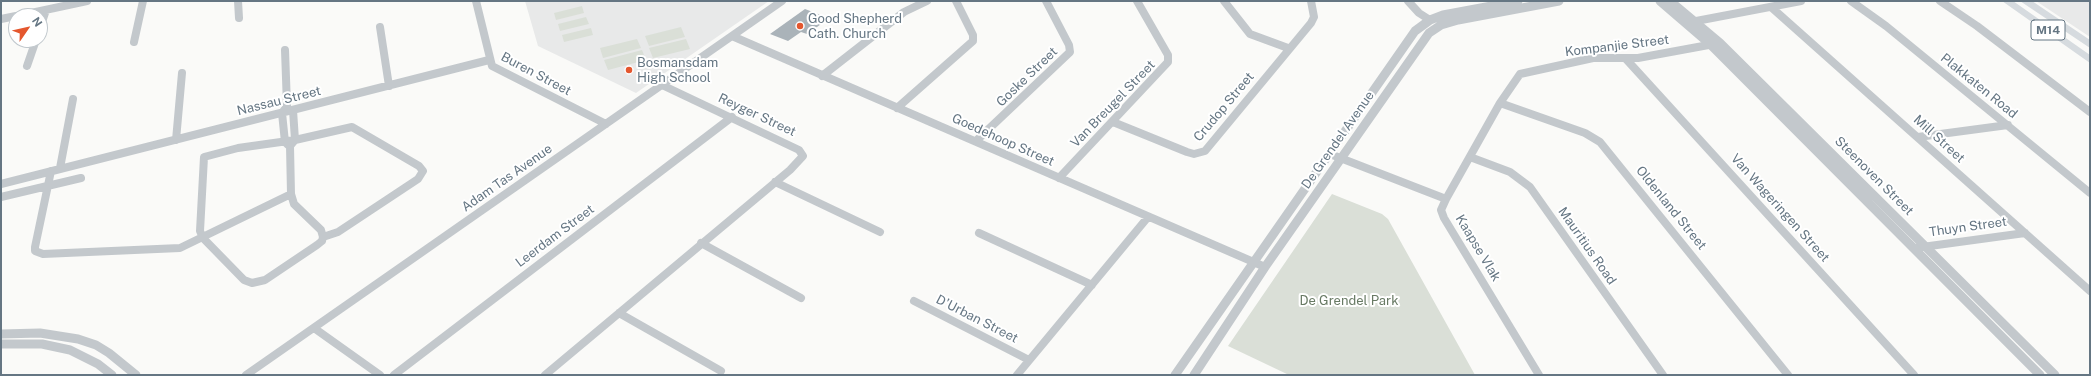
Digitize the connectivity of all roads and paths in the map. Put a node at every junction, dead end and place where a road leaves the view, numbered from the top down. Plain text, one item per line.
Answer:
1 (87, 1) edge
2 (143, 1) edge
3 (238, 1) edge
4 (476, 1) edge
5 (782, 1) edge
6 (927, 1) edge
7 (956, 1) edge
8 (1046, 1) edge
9 (1136, 1) edge
10 (1224, 1) edge
11 (1311, 1) edge
12 (1408, 1) edge
13 (1518, 1) edge
14 (1559, 1) edge
15 (1660, 1) edge
16 (1670, 1) edge
17 (1801, 1) edge
18 (1851, 1) edge
19 (1940, 1) edge
20 (2007, 1) edge
21 (2025, 1) edge
22 (1771, 7) junction
23 (48, 10) edge
24 (239, 18) dead end
25 (1430, 20) junction
26 (1451, 22) junction
27 (1690, 22) junction
28 (380, 28) dead end
29 (1429, 33) junction
30 (732, 36) junction
31 (134, 42) dead end
32 (1715, 43) junction
33 (2090, 45) edge
34 (33, 48) edge
35 (1288, 48) junction
36 (285, 50) dead end
37 (1626, 59) junction
38 (489, 60) junction
39 (2090, 60) edge
40 (27, 66) dead end
41 (182, 73) dead end
42 (822, 76) junction
43 (662, 85) junction
44 (389, 86) junction
45 (73, 99) dead end
46 (1500, 103) junction
47 (897, 108) junction
48 (287, 110) junction
49 (2090, 112) edge
50 (732, 118) junction
51 (1113, 122) junction
52 (606, 124) junction
53 (2008, 125) junction
54 (1918, 136) junction
55 (176, 140) junction
56 (976, 142) junction
57 (290, 143) junction
58 (1330, 154) junction
59 (1470, 157) junction
60 (1341, 158) junction
61 (60, 168) junction
62 (51, 171) junction
63 (81, 178) dead end
64 (1059, 178) junction
65 (775, 182) junction
66 (1, 184) edge
67 (47, 187) junction
68 (2090, 193) edge
69 (291, 194) junction
70 (1, 197) edge
71 (1446, 199) junction
72 (1148, 217) junction
73 (880, 232) dead end
74 (979, 233) dead end
75 (2025, 233) junction
76 (324, 237) junction
77 (203, 238) junction
78 (701, 243) junction
79 (1926, 246) junction
80 (1915, 248) junction
81 (1254, 263) junction
82 (1265, 267) junction
83 (1092, 285) junction
84 (2090, 291) edge
85 (801, 298) dead end
86 (914, 300) dead end
87 (618, 313) junction
88 (314, 328) junction
89 (1, 334) edge
90 (1, 344) edge
91 (1029, 360) junction
92 (721, 371) dead end
93 (112, 375) edge
94 (136, 375) edge
95 (246, 375) edge
96 (380, 375) edge
97 (394, 375) edge
98 (545, 375) edge
99 (1017, 375) edge
100 (1175, 375) edge
101 (1194, 375) edge
102 (1539, 375) edge
103 (1663, 375) edge
104 (1788, 375) edge
105 (1914, 375) edge
106 (2040, 375) edge
107 (2055, 375) edge

1 - 23 street
2 - 31 street
3 - 24 street
4 - 38 street, Buren Street
5 - 30 street, Adam Tas Avenue
6 - 42 street
7 - 47 street
8 - 56 street, Goske Street
9 - 51 street, Van Breugel Street
10 - 35 street
11 - 35 street, Crudop Street
12 - 25 street
13 - 25 street, De Grendel Avenue
14 - 26 street, De Grendel Avenue
15 - 27 street, Steenoven Street
16 - 27 street, Steenoven Street
17 - 22 street
18 - 53 street, Plakkaten Road
19 - 49 street
20 - 39 main road, M14
21 - 33 main road, M14
22 - 27 street
22 - 54 street, Mill Street
25 - 26 street
25 - 29 street
25 - 58 street, De Grendel Avenue
26 - 29 street, De Grendel Avenue
27 - 32 street, Steenoven Street
28 - 44 street
29 - 60 street, De Grendel Avenue
30 - 42 street, Goedehoop Street
30 - 43 street, Adam Tas Avenue
32 - 37 street, Kompanjie Street
32 - 79 street, Steenoven Street
32 - 80 street, Steenoven Street
34 - 40 street
35 - 51 street, Crudop Street
36 - 48 street, Nassau Street
37 - 46 street, Kompanjie Street
37 - 105 street, Van Wageringen Street
38 - 44 street, Nassau Street
38 - 52 street, Buren Street
41 - 55 street
42 - 47 street, Goedehoop Street
43 - 50 street, Reyger Street
43 - 52 street, Adam Tas Avenue
44 - 48 street, Nassau Street
45 - 61 street
46 - 59 street, Kompanjie Street
46 - 104 street, Oldenland Street
47 - 56 street, Goedehoop Street
48 - 55 street, Nassau Street
48 - 57 street
48 - 57 street
50 - 65 street, Reyger Street
50 - 97 street, Leerdam Street
51 - 64 street, Van Breugel Street
52 - 88 street, Adam Tas Avenue
53 - 54 street
53 - 68 street, Plakkaten Road
54 - 75 street, Mill Street
55 - 61 street, Nassau Street
56 - 64 street, Goedehoop Street
57 - 69 street
57 - 76 street
57 - 77 street
58 - 60 street
58 - 81 street, De Grendel Avenue
59 - 71 street, Kompanjie Street
59 - 103 street, Mauritius Road
60 - 71 street
60 - 82 street, De Grendel Avenue
61 - 62 street, Nassau Street
62 - 66 street, Nassau Street
62 - 67 street
63 - 67 street
64 - 72 street, Goedehoop Street
65 - 73 street
65 - 78 street, Reyger Street
67 - 70 street
67 - 77 street
69 - 76 street
69 - 77 street
71 - 102 street, Kaapse Vlak
72 - 81 street, Goedehoop Street
72 - 83 street
74 - 83 street
75 - 79 street, Thuyn Street
75 - 84 street, Mill Street
76 - 77 street
78 - 85 street
78 - 87 street, Reyger Street
79 - 80 street, Thuyn Street
79 - 107 street, Steenoven Street
80 - 106 street, Steenoven Street
81 - 82 street, Goedehoop Street
81 - 100 street, De Grendel Avenue
82 - 101 street, De Grendel Avenue
83 - 91 street
86 - 91 street, D'Urban Street
87 - 92 street
87 - 98 street, Reyger Street
88 - 95 street, Adam Tas Avenue
88 - 96 street
89 - 94 street
90 - 93 street
91 - 99 street

